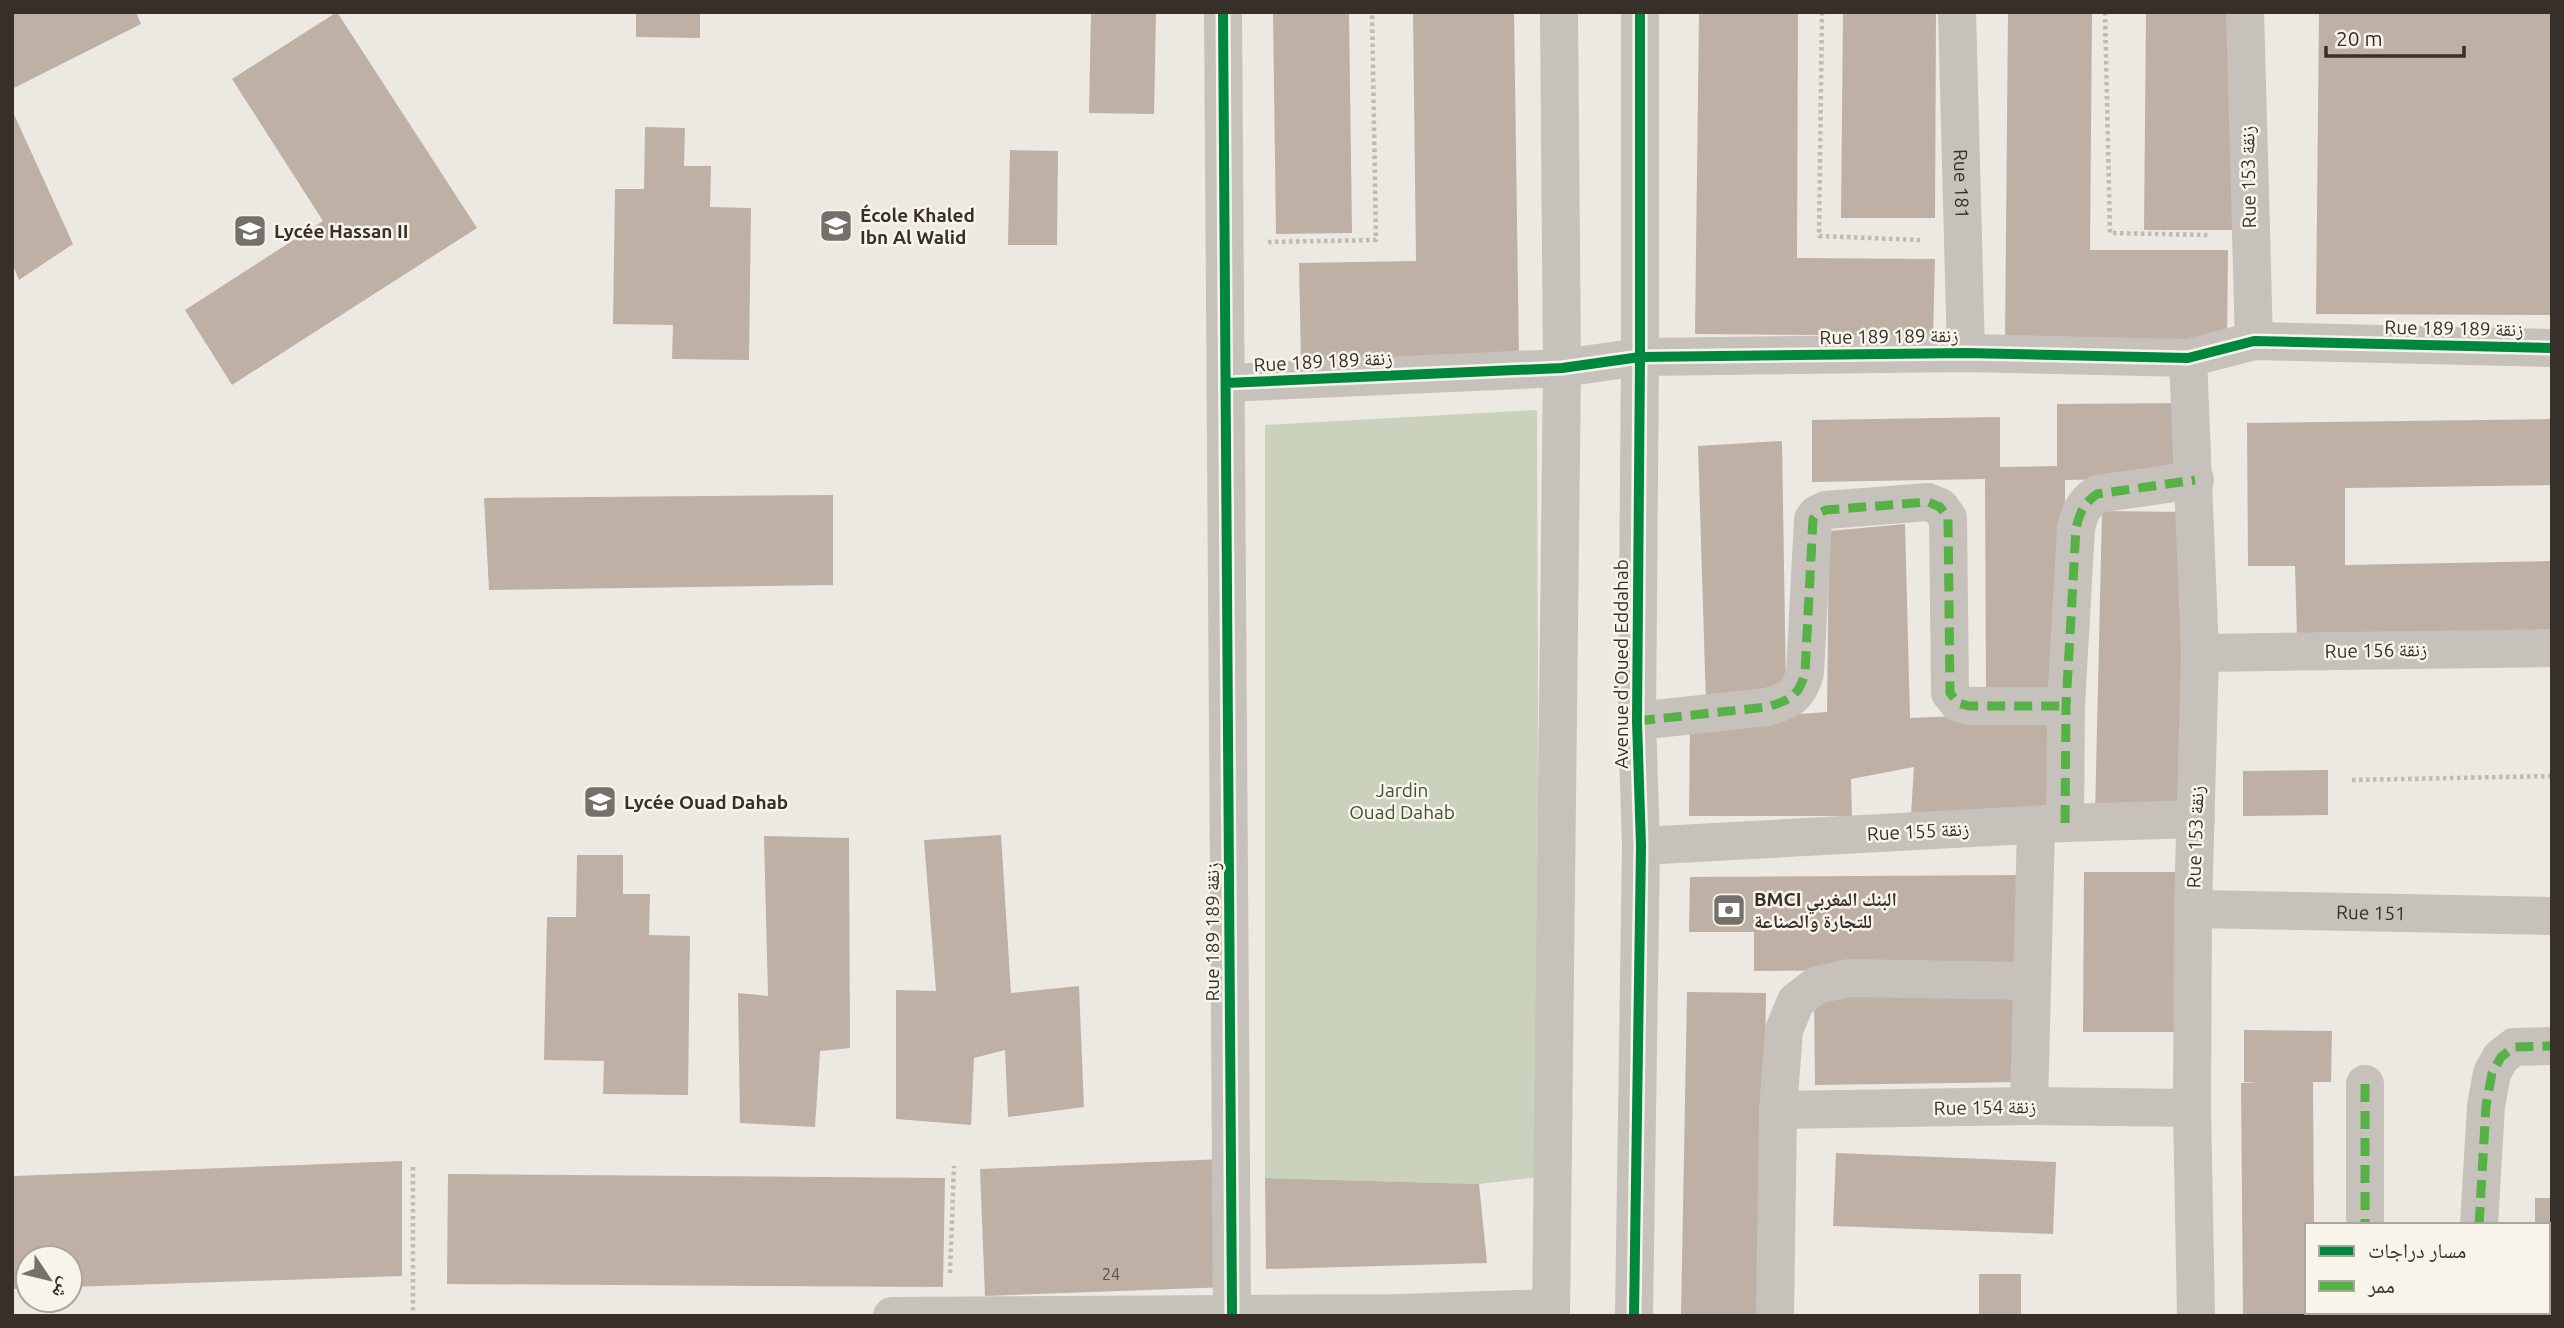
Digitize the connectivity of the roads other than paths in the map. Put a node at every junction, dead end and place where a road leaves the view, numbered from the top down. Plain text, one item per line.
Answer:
1 (1223, 12) edge
2 (1559, 12) edge
3 (1640, 12) edge
4 (1957, 12) edge
5 (2245, 12) edge
6 (2254, 341) junction
7 (2552, 348) edge
8 (1966, 353) junction
9 (1640, 357) junction
10 (2188, 358) junction
11 (1562, 368) junction
12 (1226, 383) junction
13 (2194, 480) junction
14 (2552, 648) edge
15 (2200, 653) junction
16 (2066, 706) junction
17 (1637, 721) junction
18 (2196, 819) junction
19 (2051, 824) junction
20 (1640, 846) junction
21 (2193, 909) junction
22 (2552, 916) edge
23 (2032, 981) junction
24 (2552, 1046) edge
25 (2365, 1084) dead end
26 (2029, 1106) junction
27 (2192, 1108) junction
28 (1778, 1110) junction
29 (2365, 1223) edge
30 (2479, 1223) edge
31 (1551, 1312) edge
32 (1232, 1313) junction
33 (948, 1315) edge
34 (892, 1316) edge
35 (1634, 1316) edge
36 (1775, 1316) edge
37 (2196, 1316) edge

1 - 12 street, Rue 189 زنقة 189
2 - 11 street
3 - 9 street, Avenue d'Oued Eddahab
4 - 8 street, Rue 181
5 - 6 street, Rue 153 زنقة
6 - 7 street, Rue 189 زنقة 189
6 - 10 street, Rue 189 زنقة 189
8 - 9 street, Rue 189 زنقة 189
8 - 10 street, Rue 189 زنقة 189
9 - 11 street, Rue 189 زنقة 189
9 - 17 street, Avenue d'Oued Eddahab
10 - 13 street, Rue 153 زنقة
11 - 12 street, Rue 189 زنقة 189
11 - 31 street
12 - 32 street, Rue 189 زنقة 189
13 - 15 street, Rue 153 زنقة
13 - 16 street
14 - 15 street, Rue 156 زنقة
15 - 18 street, Rue 153 زنقة
16 - 17 street
16 - 19 street
17 - 20 street, Avenue d'Oued Eddahab
18 - 19 street, Rue 155 زنقة
18 - 21 street, Rue 153 زنقة
19 - 20 street, Rue 155 زنقة
19 - 23 street
20 - 35 street, Avenue d'Oued Eddahab
21 - 22 street, Rue 151
21 - 27 street, Rue 153 زنقة
23 - 26 street
23 - 28 street
24 - 30 street
25 - 29 street
26 - 27 street, Rue 154 زنقة
26 - 28 street, Rue 154 زنقة
27 - 37 street, Rue 153 زنقة
28 - 36 street
31 - 32 street
32 - 33 street
33 - 34 street

